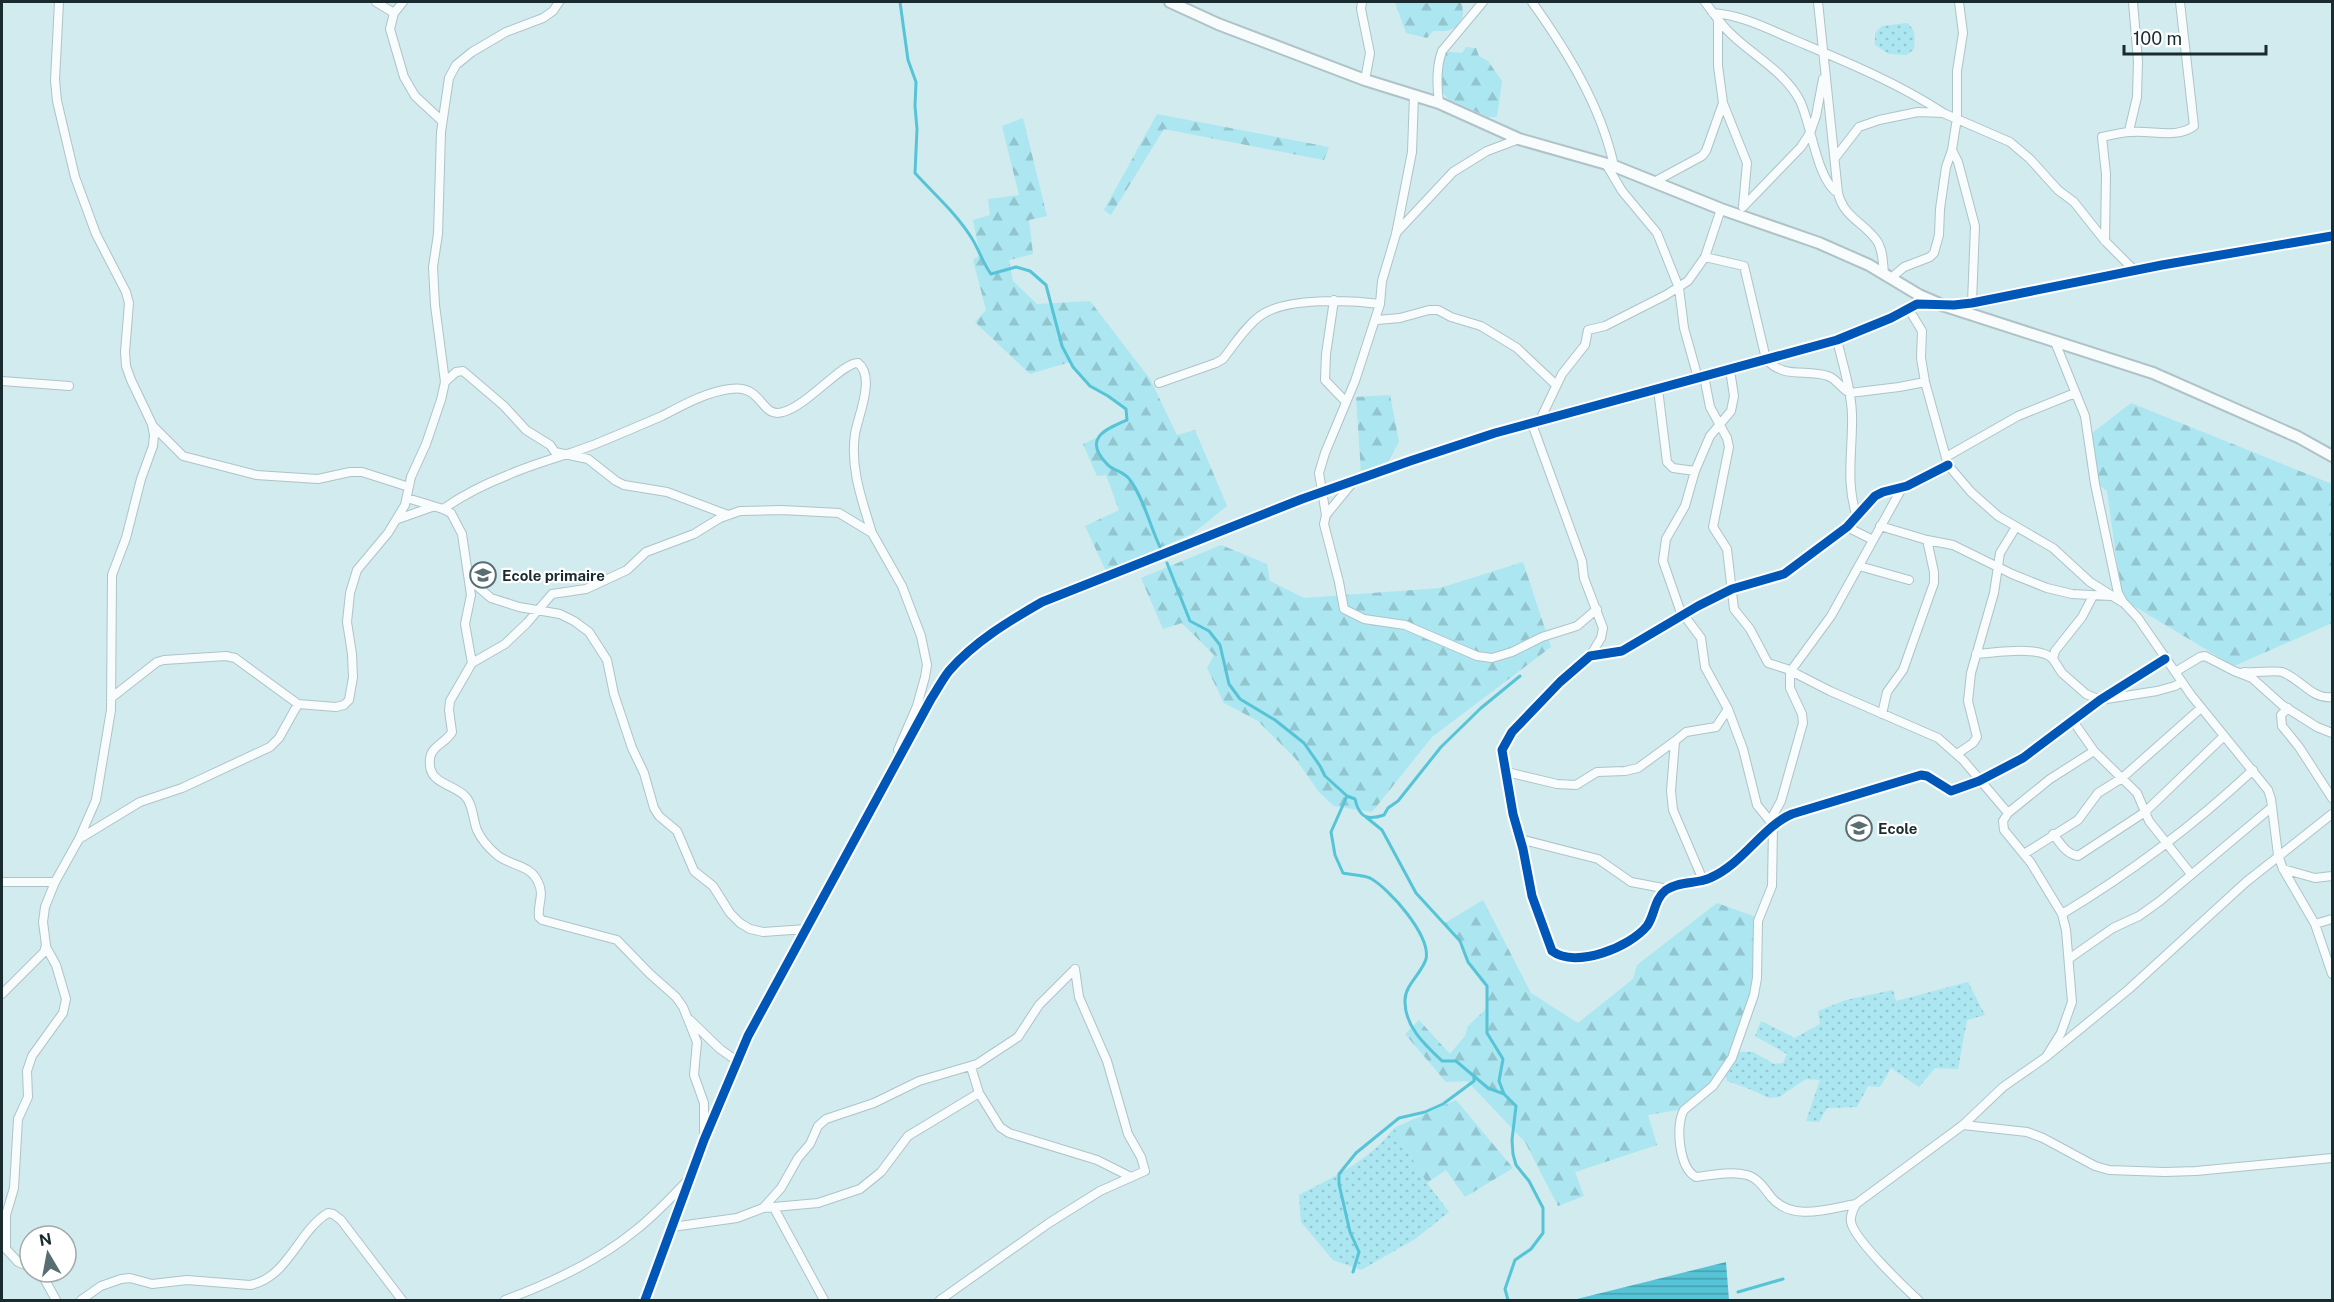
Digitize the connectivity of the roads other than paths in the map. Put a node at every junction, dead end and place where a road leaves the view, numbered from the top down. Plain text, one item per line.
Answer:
1 (59, 2) edge
2 (376, 2) edge
3 (403, 2) edge
4 (558, 2) edge
5 (1362, 2) edge
6 (1483, 2) edge
7 (1532, 2) edge
8 (1705, 2) edge
9 (1818, 2) edge
10 (1959, 2) edge
11 (2133, 2) edge
12 (2180, 2) edge
13 (1179, 3) edge
14 (394, 13) junction
15 (1715, 16) junction
16 (1822, 51) junction
17 (1825, 69) junction
18 (1365, 80) junction
19 (1414, 95) junction
20 (1439, 103) junction
21 (1723, 103) junction
22 (1943, 113) junction
23 (1957, 118) junction
24 (442, 121) junction
25 (2129, 132) junction
26 (1810, 134) junction
27 (1519, 139) junction
28 (1952, 150) junction
29 (1835, 158) junction
30 (1610, 165) junction
31 (1654, 182) junction
32 (1838, 193) junction
33 (1721, 209) junction
34 (1740, 210) junction
35 (1396, 234) junction
36 (2332, 236) edge
37 (2105, 241) junction
38 (1705, 257) junction
39 (2134, 270) junction
40 (1888, 276) junction
41 (1679, 288) junction
42 (1334, 300) junction
43 (1972, 303) junction
44 (1380, 304) junction
45 (1942, 305) junction
46 (1908, 308) junction
47 (1377, 320) junction
48 (1837, 340) junction
49 (2055, 342) junction
50 (1766, 359) junction
51 (1730, 370) junction
52 (1701, 377) junction
53 (2, 381) edge
54 (445, 382) junction
55 (1159, 382) dead end
56 (1925, 382) junction
57 (1556, 385) junction
58 (69, 386) dead end
59 (1658, 389) junction
60 (1850, 393) junction
61 (2075, 393) junction
62 (1346, 402) junction
63 (1536, 423) junction
64 (152, 424) junction
65 (1719, 425) junction
66 (569, 454) junction
67 (2332, 456) edge
68 (1947, 461) junction
69 (1695, 471) junction
70 (1353, 482) junction
71 (409, 487) junction
72 (1902, 488) junction
73 (1323, 491) junction
74 (407, 498) junction
75 (433, 507) junction
76 (443, 508) junction
77 (728, 515) junction
78 (1326, 515) junction
79 (1857, 518) junction
80 (396, 520) junction
81 (1880, 526) junction
82 (1847, 527) junction
83 (2016, 527) junction
84 (872, 533) junction
85 (1873, 540) junction
86 (1927, 540) junction
87 (1859, 566) junction
88 (1998, 566) junction
89 (470, 580) junction
90 (1909, 580) dead end
91 (1732, 589) junction
92 (2093, 596) junction
93 (2112, 596) junction
94 (2123, 602) junction
95 (1597, 609) junction
96 (539, 611) junction
97 (1683, 615) junction
98 (1976, 654) junction
99 (1590, 656) junction
100 (2165, 658) junction
101 (2054, 659) junction
102 (472, 663) junction
103 (2234, 671) junction
104 (1790, 672) junction
105 (2175, 672) junction
106 (2182, 682) junction
107 (2332, 697) edge
108 (111, 698) junction
109 (2100, 700) junction
110 (298, 705) junction
111 (2201, 708) junction
112 (2288, 708) junction
113 (1728, 710) junction
114 (1882, 714) junction
115 (2073, 721) junction
116 (2332, 733) edge
117 (2224, 736) junction
118 (1675, 741) junction
119 (2094, 751) junction
120 (1957, 754) junction
121 (895, 764) junction
122 (2253, 770) junction
123 (1507, 772) junction
124 (2122, 778) junction
125 (1979, 781) junction
126 (2332, 798) edge
127 (2272, 807) junction
128 (2145, 812) junction
129 (2008, 813) junction
130 (2332, 814) edge
131 (1772, 824) junction
132 (2054, 834) junction
133 (79, 839) junction
134 (1520, 839) junction
135 (2167, 845) junction
136 (2024, 854) junction
137 (2278, 855) junction
138 (2283, 869) junction
139 (2191, 874) junction
140 (2332, 876) edge
141 (1703, 880) junction
142 (2, 882) edge
143 (55, 882) junction
144 (1668, 889) junction
145 (2062, 914) junction
146 (2332, 919) edge
147 (2315, 924) junction
148 (806, 929) junction
149 (46, 947) junction
150 (2070, 958) junction
151 (2332, 974) edge
152 (2, 994) edge
153 (686, 1017) junction
154 (2046, 1057) junction
155 (737, 1061) junction
156 (971, 1067) junction
157 (979, 1093) junction
158 (1963, 1125) junction
159 (704, 1140) junction
160 (2332, 1158) edge
161 (690, 1178) junction
162 (1131, 1178) junction
163 (1856, 1204) junction
164 (763, 1208) junction
165 (774, 1208) junction
166 (672, 1227) junction
167 (4, 1248) edge
168 (18, 1262) edge
169 (47, 1284) edge
170 (56, 1300) edge
171 (81, 1300) edge
172 (402, 1300) edge
173 (505, 1300) edge
174 (645, 1300) edge
175 (824, 1300) edge
176 (940, 1300) edge
177 (1918, 1300) edge

1 - 64 street
2 - 14 street
3 - 14 street
4 - 24 street
5 - 18 street
6 - 20 street
7 - 30 street
8 - 15 street
9 - 16 street
10 - 23 street
11 - 25 street
12 - 25 street
13 - 18 street
14 - 24 street
15 - 16 street
15 - 21 street
15 - 26 street
16 - 17 street
16 - 22 street
17 - 26 street
17 - 29 street
18 - 19 street
19 - 20 street
19 - 35 street
20 - 27 street
21 - 31 street
21 - 34 street
22 - 23 street
22 - 29 street
23 - 28 street
23 - 37 street
24 - 54 street
25 - 37 street
26 - 32 street
26 - 34 street
27 - 30 street
27 - 35 street
28 - 40 street
28 - 43 street
29 - 32 street
30 - 31 street
30 - 41 street
31 - 33 street
32 - 40 street
33 - 34 street
33 - 38 street
34 - 40 street
35 - 44 street
36 - 39 street
37 - 39 street
38 - 41 street
38 - 50 street
39 - 43 street
40 - 45 street
41 - 52 street
41 - 57 street
42 - 44 street
42 - 55 street
42 - 62 street
43 - 45 street
44 - 47 street
45 - 46 street
45 - 49 street
46 - 48 street
46 - 56 street
47 - 57 street
47 - 62 street
48 - 50 street
48 - 60 street
49 - 61 street
49 - 67 street
50 - 51 street
50 - 60 street
51 - 52 street
51 - 65 street
52 - 59 street
52 - 65 street
53 - 58 street
54 - 66 street
54 - 71 street
56 - 60 street
56 - 68 street
57 - 63 street
59 - 63 street
59 - 69 street
60 - 79 street
61 - 68 street
61 - 94 street
62 - 73 street
63 - 70 street
63 - 95 street
64 - 71 street
64 - 108 street
65 - 69 street
65 - 91 street
66 - 76 street
66 - 77 street
66 - 84 street
68 - 72 street
68 - 83 street
69 - 97 street
70 - 73 street
70 - 78 street
71 - 74 street
72 - 79 street
72 - 81 street
73 - 78 street
73 - 121 street
74 - 75 street
74 - 80 street
75 - 76 street
75 - 80 street
76 - 89 street
77 - 84 street
77 - 96 street
78 - 95 street
79 - 82 street
80 - 110 street
81 - 85 street
81 - 86 street
82 - 85 street
82 - 91 street
83 - 88 street
83 - 93 street
84 - 121 street
85 - 87 street
86 - 88 street
86 - 114 street
87 - 90 street
87 - 104 street
88 - 92 street
88 - 98 street
89 - 96 street
89 - 102 street
91 - 97 street
91 - 104 street
92 - 93 street
92 - 101 street
93 - 94 street
94 - 100 street
95 - 99 street
96 - 102 street
96 - 148 street
97 - 99 street
97 - 113 street
98 - 101 street
98 - 120 street
99 - 123 street
100 - 105 street
100 - 109 street
101 - 109 street
102 - 153 street
103 - 105 street
103 - 107 street
103 - 112 street
104 - 114 street
104 - 131 street
105 - 106 street
106 - 109 street
106 - 111 street
108 - 110 street
108 - 133 street
109 - 115 street
110 - 133 street
111 - 117 street
111 - 124 street
112 - 116 street
112 - 126 street
113 - 118 street
113 - 131 street
114 - 120 street
115 - 119 street
115 - 125 street
117 - 122 street
117 - 128 street
118 - 123 street
118 - 141 street
119 - 124 street
119 - 129 street
120 - 125 street
121 - 148 street
122 - 127 street
122 - 135 street
123 - 134 street
124 - 128 street
124 - 132 street
125 - 129 street
125 - 131 street
127 - 137 street
127 - 139 street
128 - 132 street
128 - 135 street
129 - 136 street
130 - 137 street
131 - 141 street
131 - 163 street
132 - 136 street
133 - 143 street
134 - 144 street
134 - 144 street
135 - 139 street
135 - 145 street
136 - 145 street
137 - 138 street
137 - 154 street
138 - 140 street
138 - 147 street
139 - 150 street
141 - 144 street
142 - 143 street
143 - 149 street
145 - 150 street
146 - 147 street
147 - 151 street
148 - 155 street
149 - 152 street
149 - 167 street
150 - 154 street
153 - 155 street
153 - 159 street
154 - 158 street
155 - 159 street
156 - 157 street
156 - 162 street
156 - 164 street
157 - 162 street
157 - 165 street
158 - 160 street
158 - 163 street
159 - 161 street
161 - 166 street
161 - 173 street
162 - 176 street
163 - 177 street
164 - 165 street
164 - 166 street
165 - 175 street
166 - 174 street
167 - 168 street
169 - 170 street
171 - 172 street

